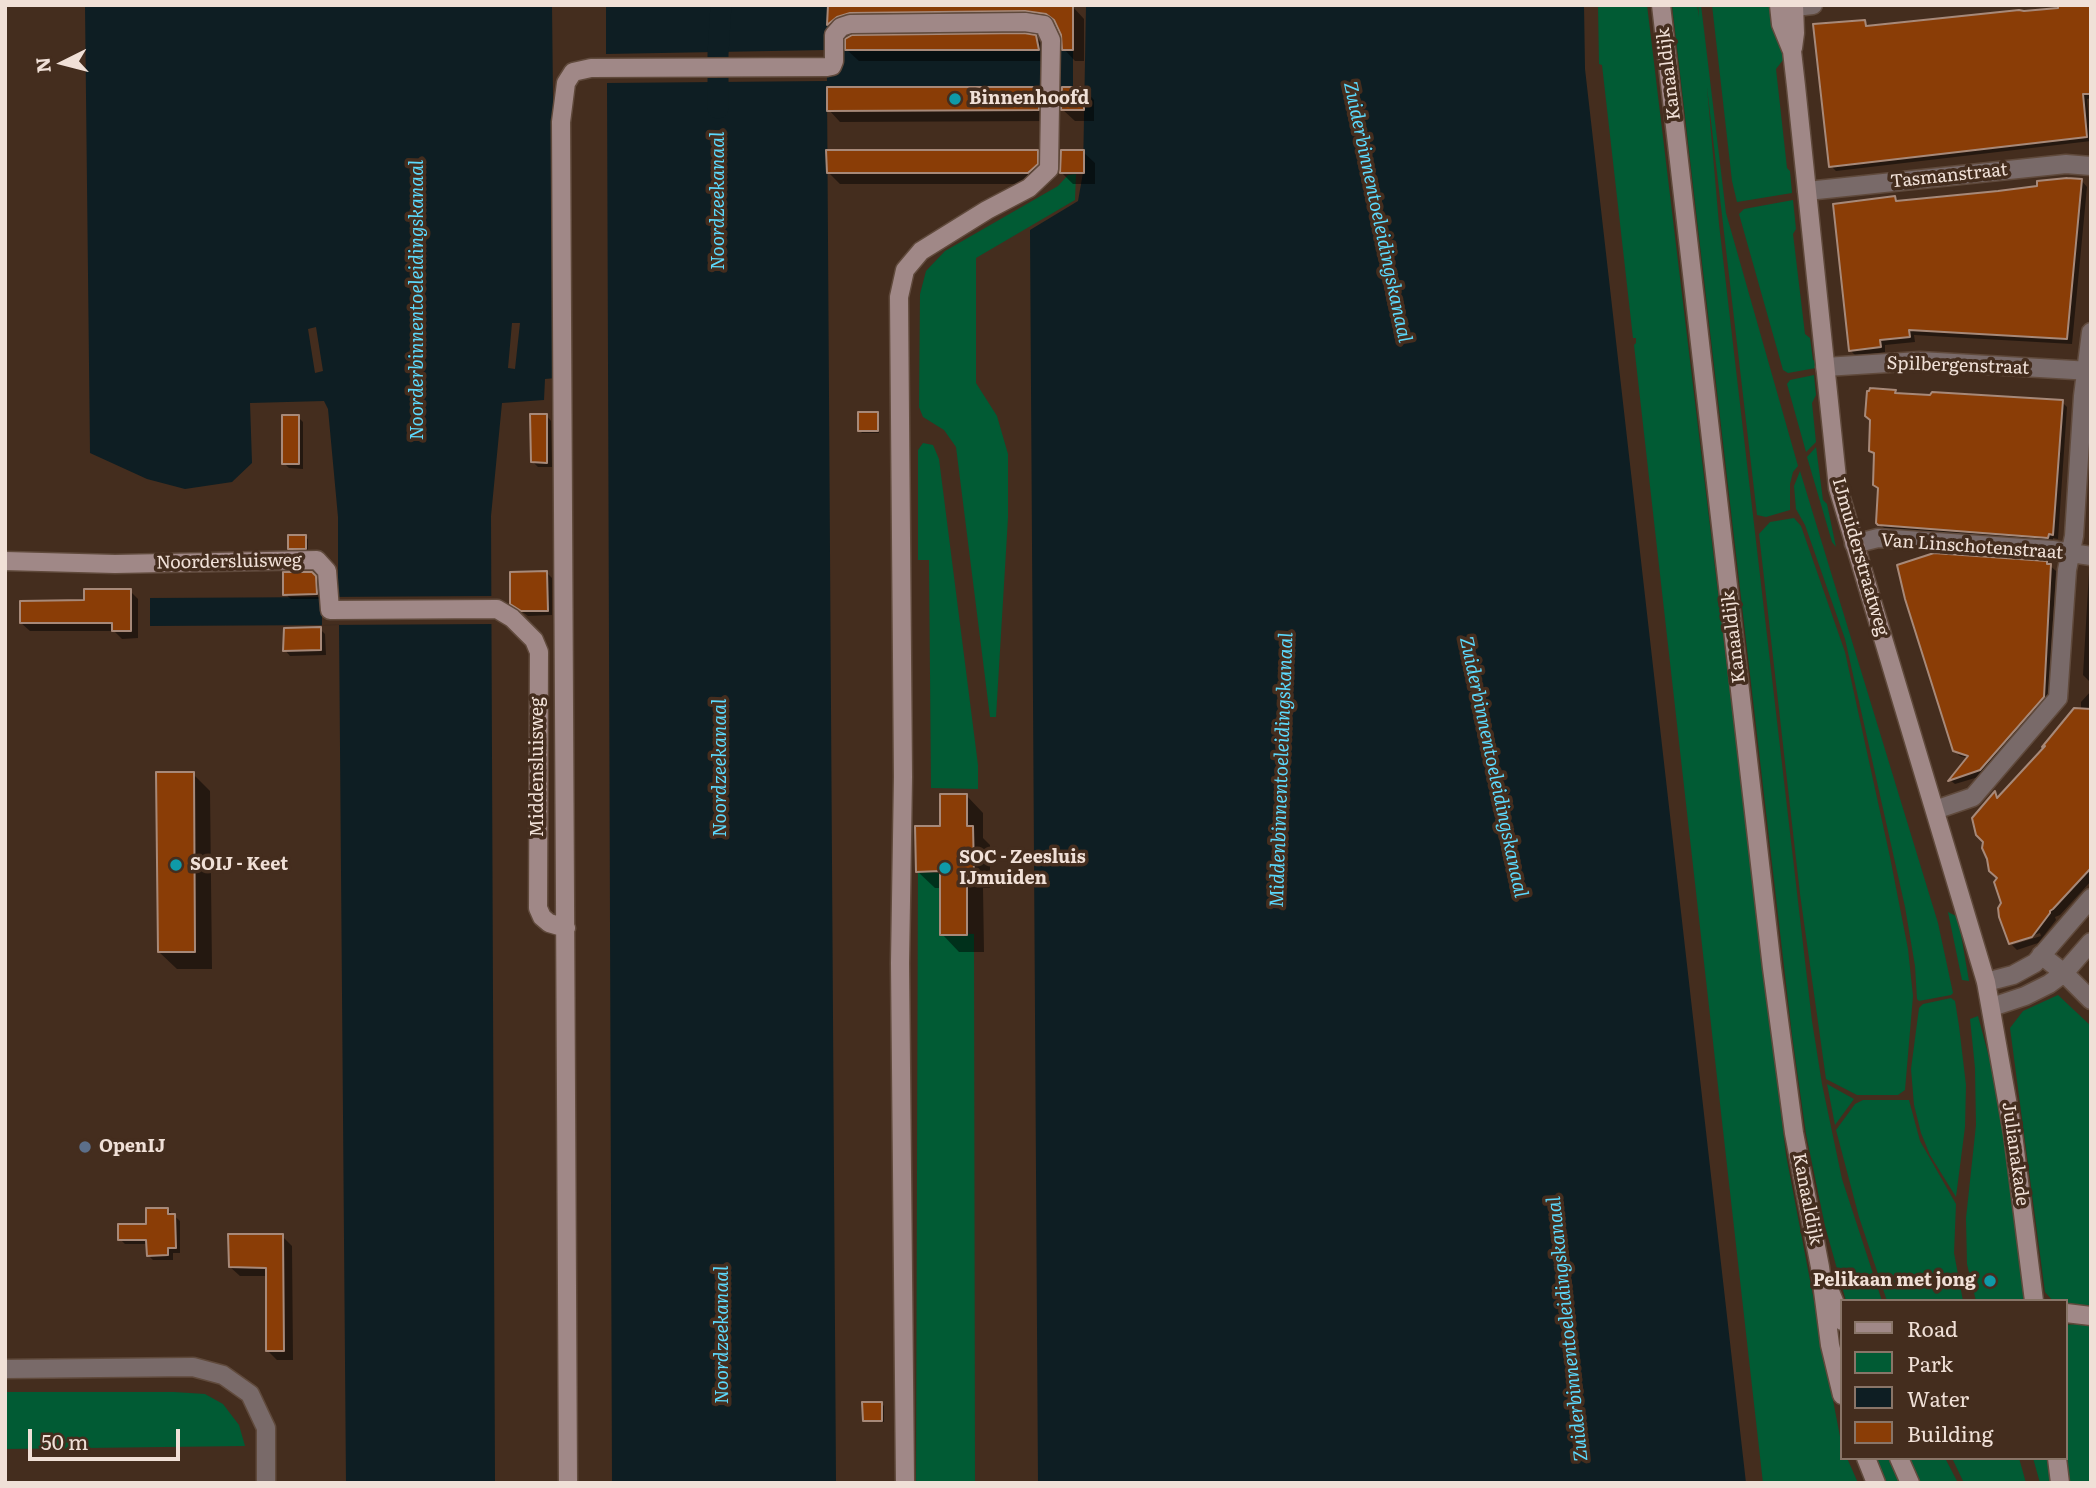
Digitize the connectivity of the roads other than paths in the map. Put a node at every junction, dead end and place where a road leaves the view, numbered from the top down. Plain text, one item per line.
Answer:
1 (1661, 5) edge
2 (1814, 5) edge
3 (1789, 6) edge
4 (2091, 166) edge
5 (1807, 191) junction
6 (2091, 332) edge
7 (1825, 367) junction
8 (2089, 371) edge
9 (1854, 544) junction
10 (2071, 554) junction
11 (2091, 556) edge
12 (5, 561) edge
13 (497, 609) joint
14 (1935, 810) junction
15 (2091, 898) edge
16 (566, 928) junction
17 (2091, 942) edge
18 (2041, 955) junction
19 (2064, 973) junction
20 (1986, 982) junction
21 (2091, 1000) edge
22 (1992, 1007) junction
23 (1820, 1267) junction
24 (2034, 1299) edge
25 (2068, 1313) edge
26 (1840, 1316) edge
27 (2091, 1316) edge
28 (5, 1368) edge
29 (1840, 1387) edge
30 (1867, 1460) edge
31 (1900, 1460) edge
32 (2057, 1460) edge
33 (266, 1483) edge
34 (568, 1483) edge
35 (905, 1483) edge
36 (1876, 1483) edge
37 (1910, 1483) edge
38 (2060, 1483) edge

1 - 23 street, Kanaaldijk
2 - 3 street
3 - 5 street, IJmuiderstraatweg
4 - 5 street, Tasmanstraat
5 - 7 street, IJmuiderstraatweg
6 - 8 street
7 - 8 street, Spilbergenstraat
7 - 9 street, IJmuiderstraatweg
8 - 10 street
9 - 10 street, Van Linschotenstraat
9 - 14 street, IJmuiderstraatweg
10 - 11 street, Van Linschotenstraat
10 - 14 street
12 - 13 street, Noordersluisweg
13 - 16 street, Middensluisweg
14 - 20 street, IJmuiderstraatweg
15 - 18 street
16 - 34 street
16 - 35 street
17 - 19 street
18 - 19 street
18 - 20 street
19 - 21 street
19 - 22 street
20 - 22 street, IJmuiderstraatweg
22 - 24 street, Julianakade
23 - 26 street, Kanaaldijk
23 - 29 street, Kanaaldijk
25 - 27 street
28 - 33 street
30 - 36 street
31 - 37 street
32 - 38 street

